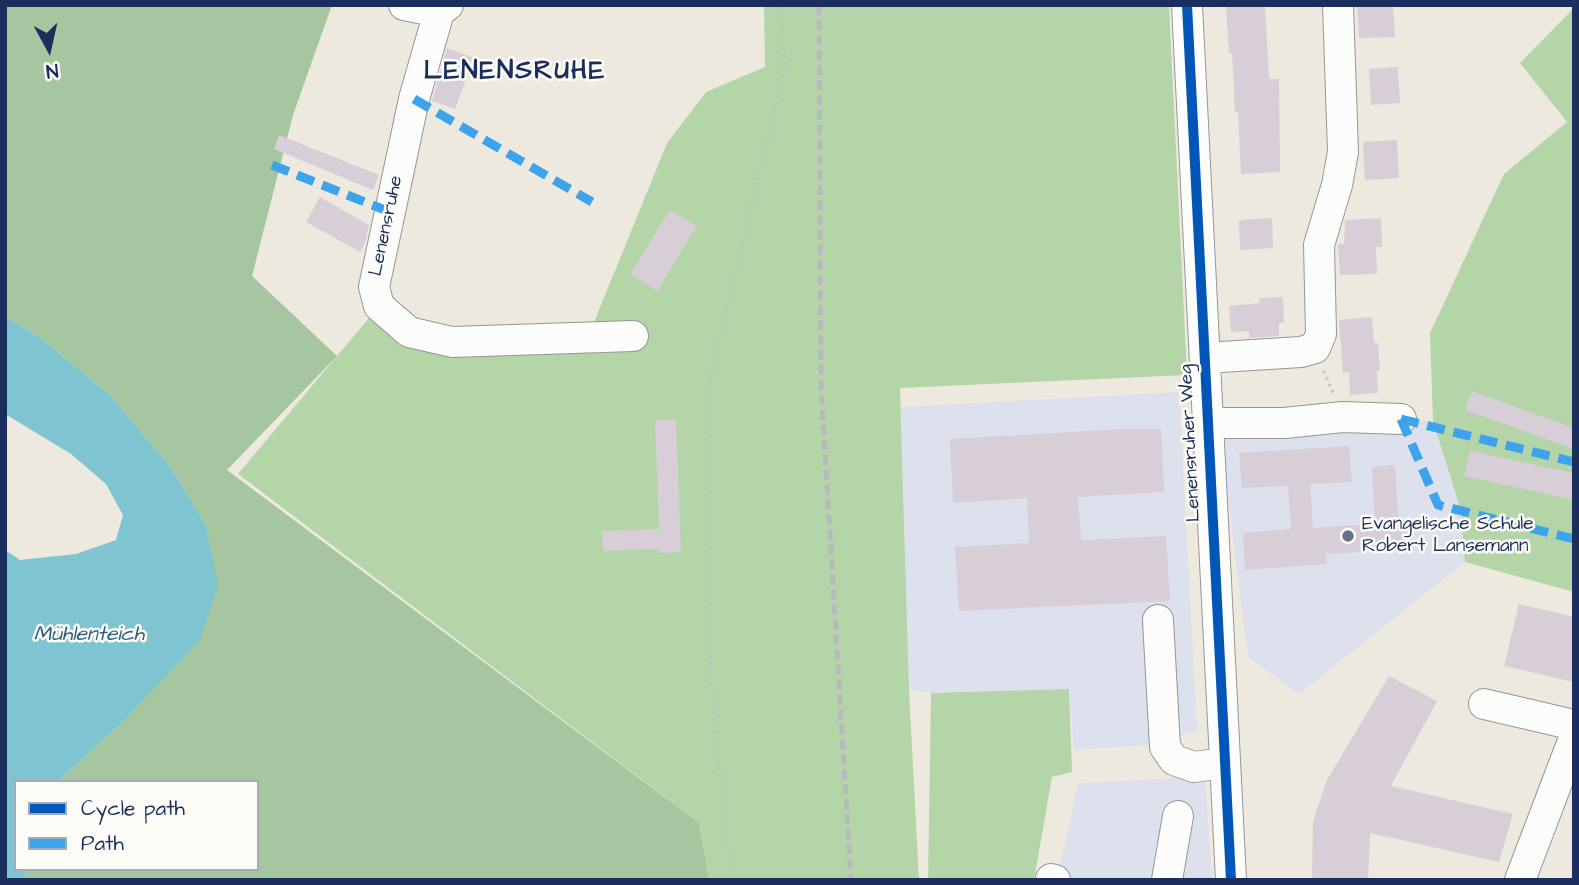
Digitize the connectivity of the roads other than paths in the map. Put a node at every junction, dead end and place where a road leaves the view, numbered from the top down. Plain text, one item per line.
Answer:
1 (404, 5) edge
2 (1187, 5) edge
3 (1338, 5) edge
4 (443, 8) edge
5 (633, 336) dead end
6 (1205, 358) junction
7 (1401, 419) dead end
8 (1208, 423) junction
9 (1157, 620) dead end
10 (1484, 704) dead end
11 (1574, 725) edge
12 (1574, 738) edge
13 (1225, 763) junction
14 (1178, 816) dead end
15 (1167, 880) edge
16 (1231, 880) edge
17 (1520, 880) edge

1 - 4 street, Lenensruhe
2 - 6 street, Lenensruher Weg
3 - 6 street
4 - 5 street, Lenensruhe
6 - 8 street, Lenensruher Weg
7 - 8 street
8 - 13 street, Lenensruher Weg
9 - 13 street
10 - 11 street
12 - 17 street
13 - 16 street, Lenensruher Weg
14 - 15 street

